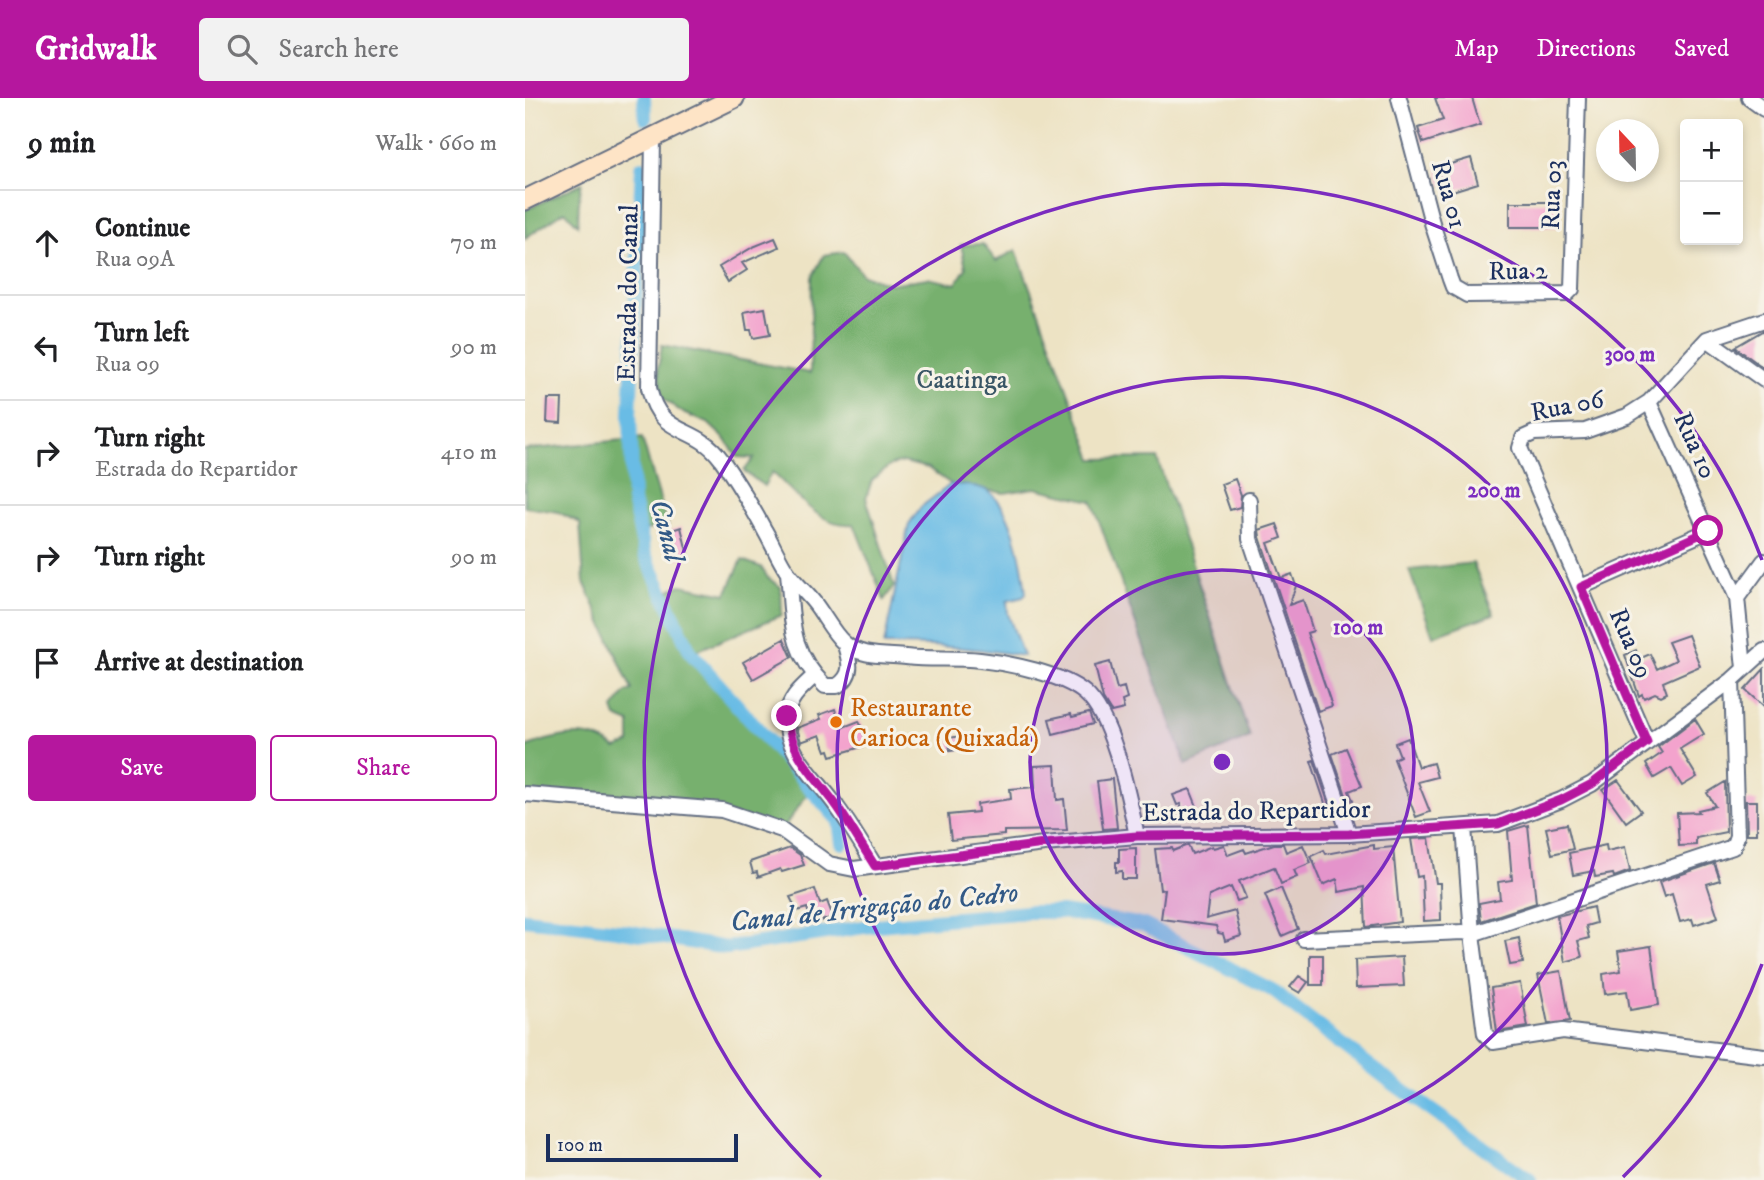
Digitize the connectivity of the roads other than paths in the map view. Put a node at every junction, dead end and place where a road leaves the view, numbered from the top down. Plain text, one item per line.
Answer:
1 (734, 98) edge
2 (1399, 98) edge
3 (1578, 98) edge
4 (1749, 98) edge
5 (1764, 109) edge
6 (653, 138) junction
7 (525, 200) edge
8 (1570, 293) joint
9 (1467, 295) joint
10 (1764, 320) edge
11 (1707, 339) junction
12 (1764, 380) edge
13 (1649, 402) junction
14 (1520, 448) joint
15 (1249, 500) dead end
16 (1708, 531) junction
17 (1764, 561) edge
18 (788, 573) junction
19 (1581, 587) junction
20 (1737, 598) junction
21 (845, 645) junction
22 (1764, 651) edge
23 (1744, 668) junction
24 (814, 676) junction
25 (1733, 680) junction
26 (1647, 742) junction
27 (525, 794) edge
28 (1464, 827) junction
29 (1349, 834) junction
30 (1137, 836) junction
31 (875, 866) junction
32 (1472, 934) junction
33 (1304, 939) dead end
34 (1764, 1056) edge

1 - 6 main road
2 - 9 street, Rua 01
3 - 8 street, Rua 03
4 - 5 street
6 - 7 main road
6 - 18 street, Estrada do Canal
8 - 9 street, Rua 2
10 - 11 street, Rua 06
11 - 12 street
11 - 13 street, Rua 06
13 - 14 street, Rua 06
13 - 16 street, Rua 10
14 - 19 street, Rua 09
15 - 29 street
16 - 19 street
16 - 20 street, Rua 10
17 - 20 street
18 - 21 street, Estrada do Canal
18 - 24 street
19 - 26 street, Rua 09
20 - 23 street, Rua 10
21 - 24 street
21 - 30 street
22 - 23 street, Estrada do Repartidor
23 - 25 street, Estrada do Repartidor
24 - 31 street
25 - 26 street, Estrada do Repartidor
25 - 32 street
26 - 28 street, Estrada do Repartidor
27 - 31 street, Estrada do Repartidor
28 - 29 street, Estrada do Repartidor
28 - 32 street
29 - 30 street, Estrada do Repartidor
30 - 31 street, Estrada do Repartidor
32 - 33 street
32 - 34 street

